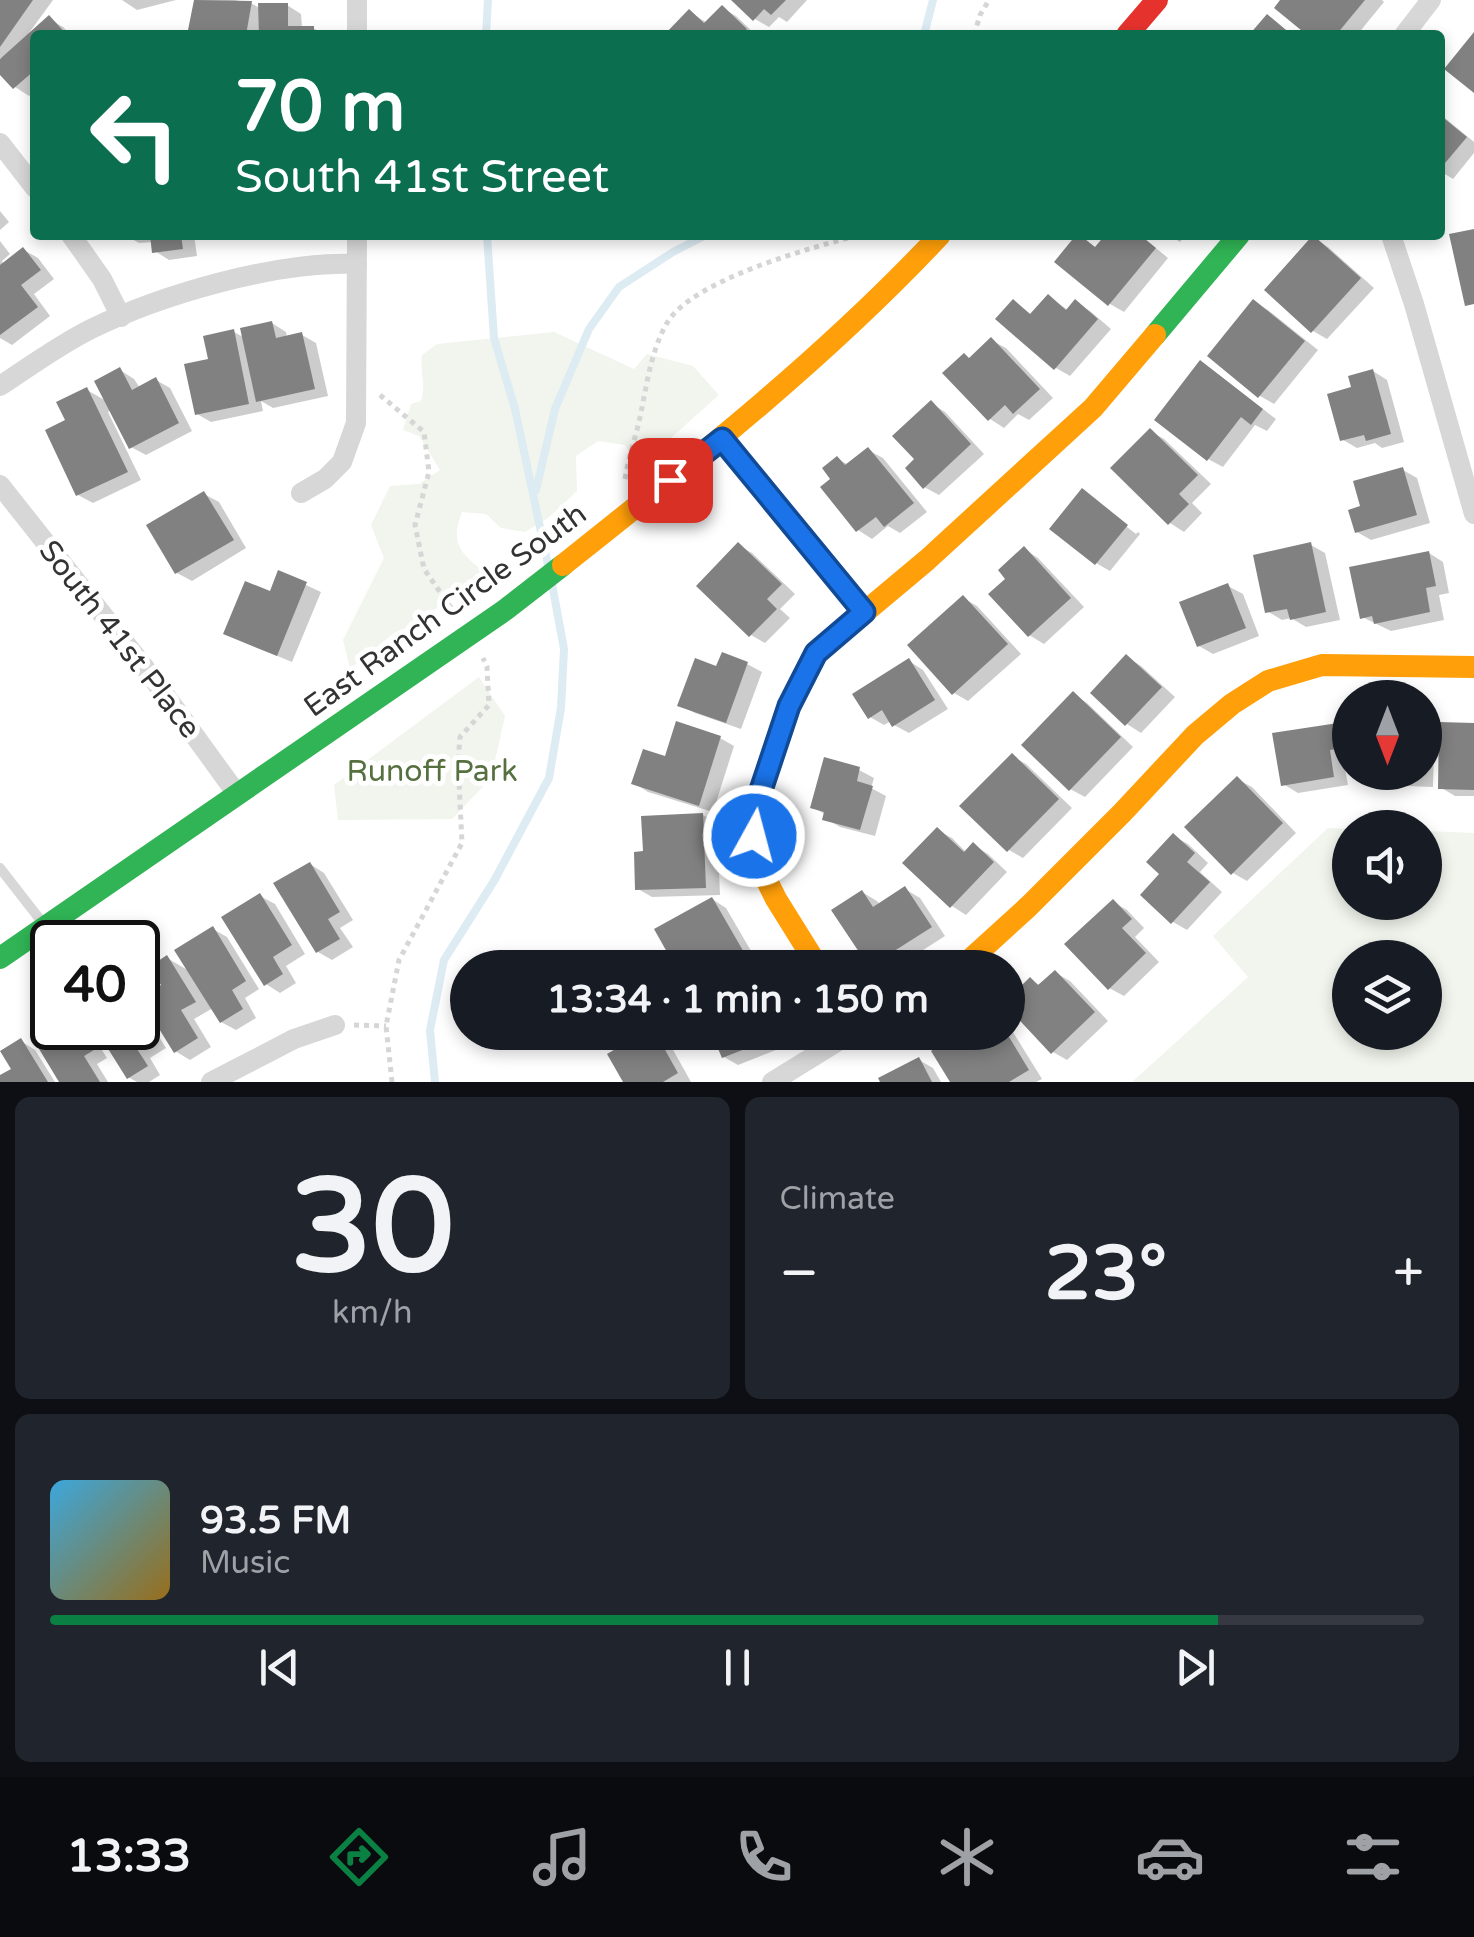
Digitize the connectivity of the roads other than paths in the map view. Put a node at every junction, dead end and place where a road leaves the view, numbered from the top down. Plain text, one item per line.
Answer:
1 (357, 0) edge
2 (1157, 0) edge
3 (1431, 0) edge
4 (357, 30) edge
5 (1132, 30) edge
6 (1408, 30) edge
7 (0, 143) edge
8 (30, 182) edge
9 (75, 240) edge
10 (357, 240) edge
11 (935, 240) edge
12 (1235, 240) edge
13 (1393, 240) edge
14 (357, 264) junction
15 (121, 316) junction
16 (0, 386) edge
17 (722, 439) junction
18 (0, 486) edge
19 (302, 493) dead end
20 (1474, 514) edge
21 (864, 612) junction
22 (1474, 667) edge
23 (237, 794) junction
24 (0, 868) edge
25 (40, 920) edge
26 (55, 920) edge
27 (30, 937) edge
28 (808, 950) edge
29 (980, 950) edge
30 (0, 958) edge
31 (334, 1025) dead end
32 (824, 1050) edge
33 (211, 1082) edge
34 (772, 1082) edge

1 - 4 street
2 - 5 street
3 - 6 street
7 - 8 street
9 - 15 street
10 - 14 street
11 - 17 street, East Ranch Circle South
12 - 21 street
13 - 20 street
14 - 15 street
14 - 19 street
15 - 16 street
17 - 21 street
17 - 23 street, East Ranch Circle South
18 - 23 street, South 41st Place
21 - 28 street
22 - 29 street
23 - 26 street, East Ranch Circle South
24 - 25 lane
27 - 30 street, East Ranch Circle South
31 - 33 street
32 - 34 street

